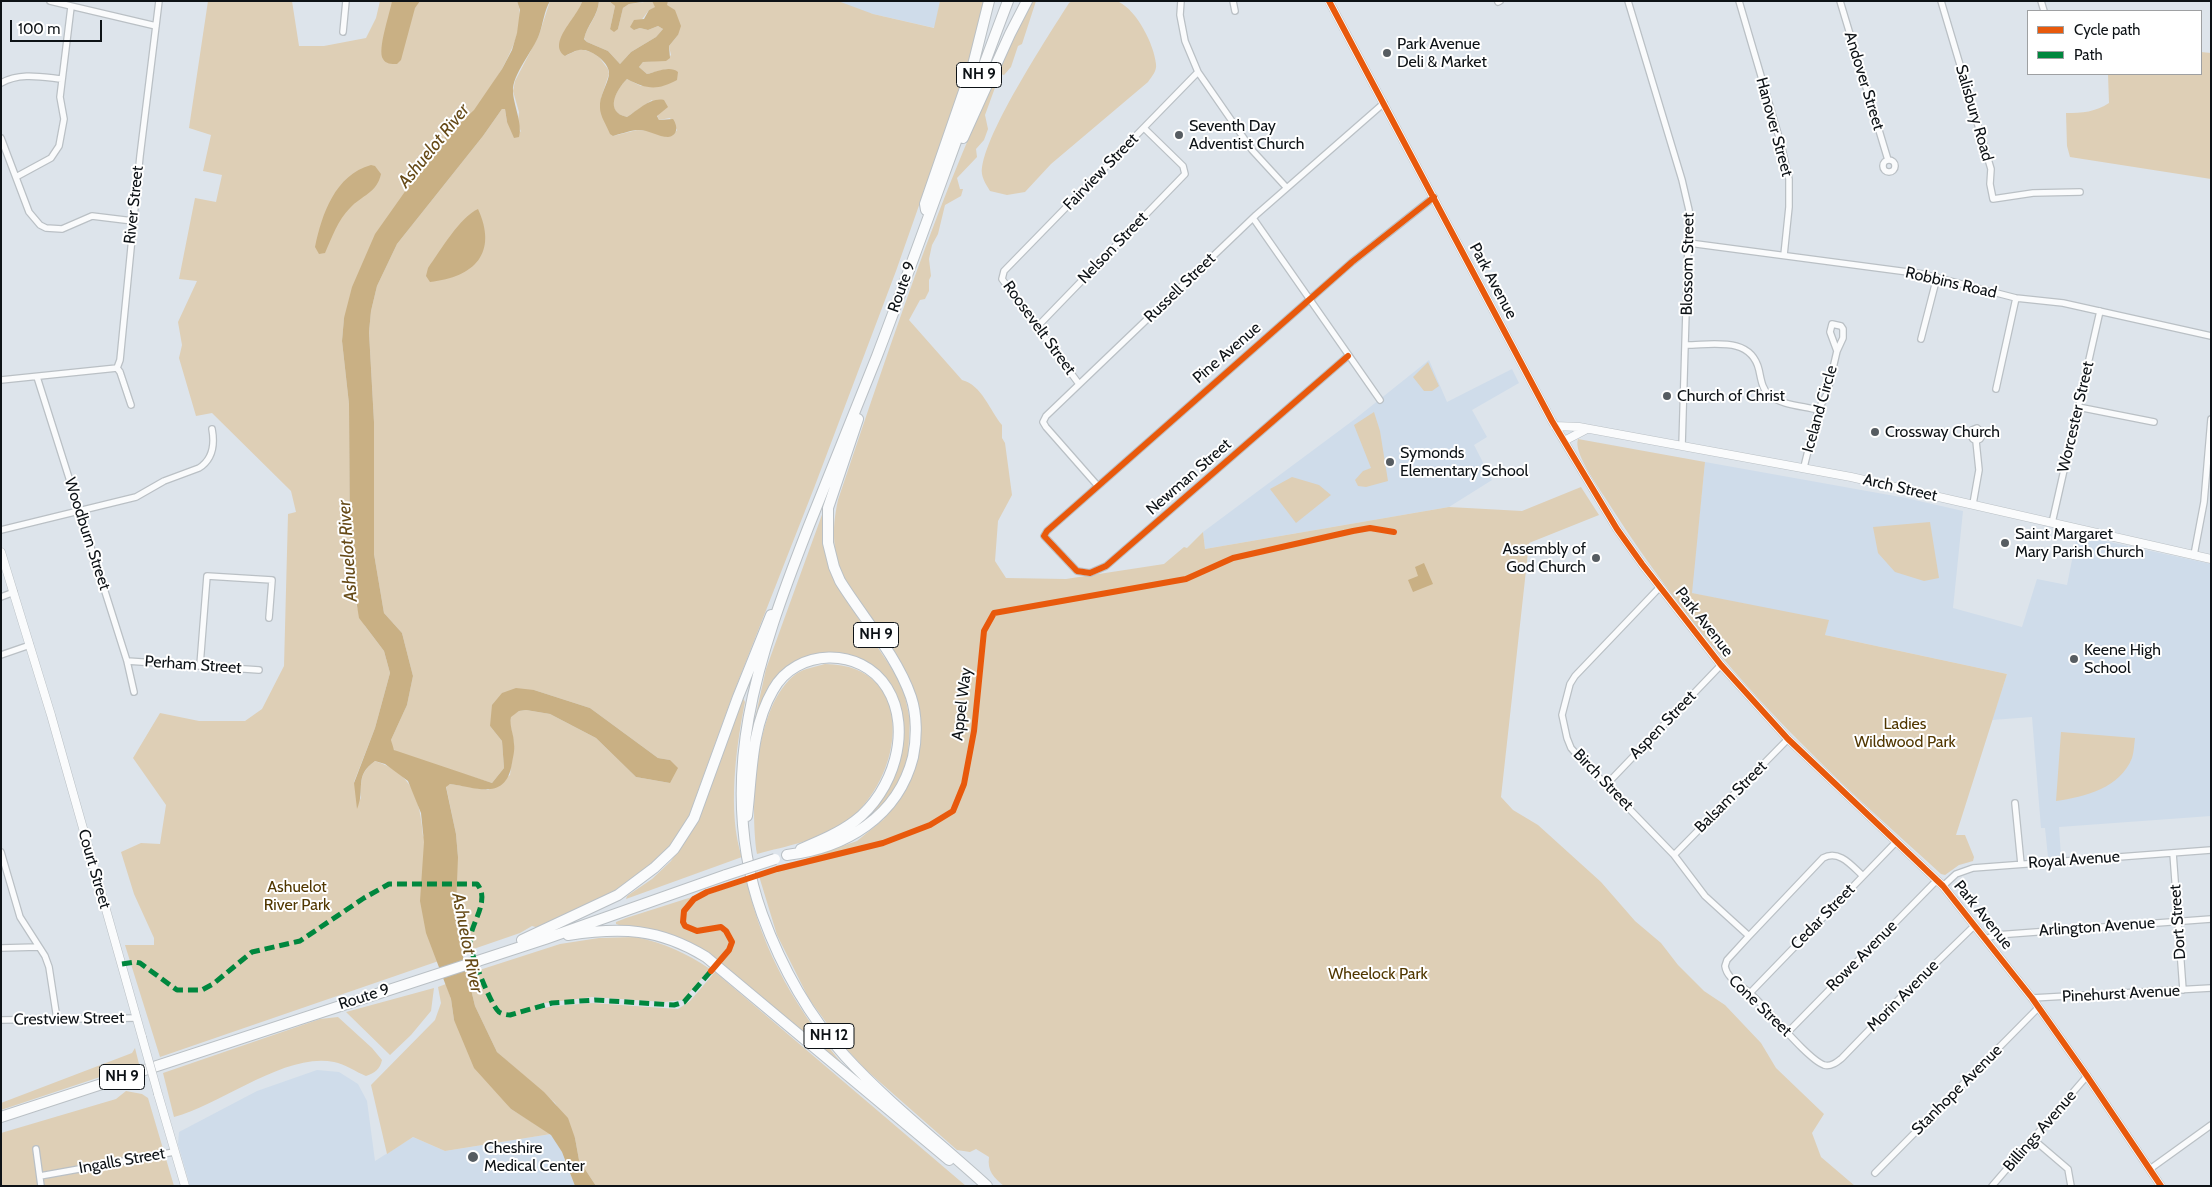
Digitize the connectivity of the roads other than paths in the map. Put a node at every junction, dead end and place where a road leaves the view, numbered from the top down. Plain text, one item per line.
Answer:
1 (50, 1) edge
2 (159, 1) edge
3 (346, 1) edge
4 (989, 1) edge
5 (1008, 1) edge
6 (1027, 1) edge
7 (1181, 1) edge
8 (1233, 1) edge
9 (1329, 1) edge
10 (1628, 1) edge
11 (1738, 1) edge
12 (1841, 1) edge
13 (1941, 1) edge
14 (58, 2) edge
15 (71, 6) junction
16 (1235, 11) dead end
17 (156, 26) junction
18 (343, 32) dead end
19 (1198, 72) junction
20 (62, 79) junction
21 (1, 83) edge
22 (1384, 103) junction
23 (1144, 128) junction
24 (1, 138) edge
25 (952, 150) junction
26 (1888, 160) dead end
27 (16, 177) junction
28 (1286, 187) junction
29 (2080, 192) dead end
30 (1434, 197) junction
31 (927, 217) junction
32 (1253, 218) junction
33 (133, 221) junction
34 (1689, 243) junction
35 (1784, 255) junction
36 (1004, 271) joint
37 (1937, 277) junction
38 (1310, 298) junction
39 (2016, 298) junction
40 (2100, 311) junction
41 (1036, 328) junction
42 (2211, 336) edge
43 (1921, 339) dead end
44 (1686, 345) junction
45 (1837, 351) dead end
46 (878, 353) junction
47 (1348, 356) junction
48 (116, 368) junction
49 (37, 377) junction
50 (1, 380) edge
51 (1080, 384) junction
52 (1996, 389) dead end
53 (1380, 400) dead end
54 (131, 405) dead end
55 (2078, 408) junction
56 (1818, 410) junction
57 (2211, 419) edge
58 (2154, 422) dead end
59 (1555, 426) junction
60 (1587, 429) junction
61 (212, 430) dead end
62 (1976, 440) dead end
63 (1564, 441) junction
64 (1682, 446) junction
65 (1804, 467) junction
66 (1097, 485) junction
67 (1973, 504) junction
68 (78, 511) junction
69 (2052, 523) junction
70 (1, 530) edge
71 (1044, 536) joint
72 (1, 552) edge
73 (2194, 556) junction
74 (2211, 559) edge
75 (792, 571) junction
76 (1660, 587) junction
77 (14, 592) junction
78 (1, 597) edge
79 (269, 618) dead end
80 (30, 646) junction
81 (1, 655) edge
82 (127, 661) junction
83 (200, 665) junction
84 (1721, 666) junction
85 (260, 670) dead end
86 (134, 692) dead end
87 (1788, 739) junction
88 (1606, 784) junction
89 (2015, 803) dead end
90 (744, 836) junction
91 (1896, 842) junction
92 (2211, 850) edge
93 (1, 852) edge
94 (2173, 853) junction
95 (787, 855) junction
96 (1674, 855) junction
97 (2021, 864) junction
98 (1863, 876) junction
99 (1940, 883) junction
100 (2211, 919) edge
101 (2179, 921) junction
102 (1974, 926) junction
103 (1749, 936) junction
104 (545, 938) junction
105 (1985, 939) junction
106 (38, 947) junction
107 (1, 948) edge
108 (487, 957) junction
109 (2211, 988) edge
110 (2183, 990) junction
111 (1750, 993) junction
112 (2032, 998) junction
113 (2038, 1008) junction
114 (137, 1018) junction
115 (57, 1019) junction
116 (1, 1020) edge
117 (1788, 1032) junction
118 (1830, 1065) joint
119 (2087, 1076) junction
120 (1, 1117) edge
121 (2211, 1126) edge
122 (2033, 1139) junction
123 (36, 1149) dead end
124 (174, 1152) junction
125 (2150, 1169) junction
126 (1875, 1173) dead end
127 (40, 1176) junction
128 (42, 1186) edge
129 (185, 1186) edge
130 (979, 1186) edge
131 (987, 1186) edge
132 (1992, 1186) edge
133 (2071, 1186) edge
134 (2161, 1186) edge

1 - 14 street
2 - 17 street, River Street
3 - 18 street
4 - 31 highway
5 - 25 highway, Route 9 / NH 9
6 - 25 highway
7 - 19 street
8 - 16 street
9 - 22 street, Park Avenue
10 - 34 street, Blossom Street
11 - 35 street, Hanover Street
12 - 26 street, Andover Street
13 - 29 street, Salisbury Road
14 - 15 street
15 - 17 street
15 - 20 street
17 - 33 street, River Street
19 - 23 street, Fairview Street
19 - 28 street
20 - 21 street
20 - 27 street
22 - 28 street, Russell Street
22 - 30 street, Park Avenue
23 - 36 street, Fairview Street
23 - 41 street, Nelson Street
24 - 27 street
25 - 31 highway, Route 9 / NH 9
27 - 33 street
28 - 32 street, Russell Street
30 - 38 street, Pine Avenue
30 - 59 street, Park Avenue
31 - 46 highway, Route 9 / NH 9
32 - 38 street
32 - 51 street, Russell Street
33 - 48 street, River Street
34 - 35 street, Robbins Road
34 - 44 street, Blossom Street
35 - 37 street, Robbins Road
36 - 41 street, Roosevelt Street
37 - 39 street, Robbins Road
37 - 43 street
38 - 47 street
38 - 66 street, Pine Avenue
39 - 40 street, Robbins Road
39 - 52 street
40 - 42 street, Robbins Road
40 - 55 street, Worcester Street
41 - 51 street, Roosevelt Street
44 - 56 street
44 - 64 street, Blossom Street
45 - 56 street, Iceland Circle
46 - 75 highway, Route 9 / NH 9
46 - 95 highway, NH 9
47 - 53 street
47 - 71 street, Newman Street
48 - 49 street
48 - 54 street
49 - 50 street
49 - 68 street, Woodburn Street
51 - 66 street, Russell Street
55 - 58 street
55 - 69 street, Worcester Street
56 - 65 street, Iceland Circle
57 - 73 street
59 - 60 street, Arch Street
59 - 63 street, Park Avenue
60 - 63 street
60 - 64 street, Arch Street
61 - 68 street
62 - 67 street
63 - 76 street, Park Avenue
64 - 65 street, Arch Street
65 - 67 street, Arch Street
66 - 71 street, Pine Avenue
67 - 69 street, Arch Street
68 - 70 street
68 - 82 street, Woodburn Street
69 - 73 street, Arch Street
72 - 77 street, Court Street
73 - 74 street, Arch Street
75 - 90 highway, NH 12
75 - 108 highway, NH 9
76 - 84 street, Park Avenue
76 - 88 street, Birch Street
77 - 78 street
77 - 80 street, Court Street
79 - 83 street
80 - 81 street
80 - 114 street, Court Street
82 - 83 street, Perham Street
82 - 86 street, Woodburn Street
83 - 85 street, Perham Street
84 - 87 street, Park Avenue
84 - 88 street, Aspen Street
87 - 91 street, Park Avenue
87 - 96 street, Balsam Street
88 - 96 street, Birch Street
89 - 97 street
90 - 95 highway
90 - 131 highway, NH 12
91 - 98 street, Cedar Street
91 - 99 street, Park Avenue
92 - 94 street, Royal Avenue
93 - 106 street
94 - 97 street, Royal Avenue
94 - 101 street, Dort Street
95 - 104 highway, Route 9 / NH 9, bridge
96 - 103 street, Birch Street
97 - 99 street, Royal Avenue
98 - 103 street
98 - 111 street, Cedar Street
99 - 102 street, Park Avenue
99 - 117 street, Rowe Avenue
100 - 101 street, Arlington Avenue
101 - 105 street, Arlington Avenue
101 - 110 street, Dort Street
102 - 105 street, Park Avenue
102 - 118 street, Morin Avenue
103 - 111 street, Cone Street
104 - 108 highway, Route 9 / NH 9
104 - 130 highway
105 - 112 street, Park Avenue
106 - 107 street
106 - 115 street
108 - 120 highway, Route 9 / NH 9
109 - 110 street, Pinehurst Avenue
110 - 112 street, Pinehurst Avenue
111 - 117 street, Cone Street
112 - 113 street, Park Avenue
113 - 119 street, Park Avenue
113 - 126 street, Stanhope Avenue
114 - 115 street, Crestview Street
114 - 124 street, Court Street, bridge
115 - 116 street, Crestview Street
117 - 118 street, Cone Street
119 - 122 street, Billings Avenue
119 - 125 street, Park Avenue
121 - 125 street
122 - 132 street, Billings Avenue
122 - 133 street
123 - 127 street
124 - 127 street, Ingalls Street
124 - 129 street, Court Street
125 - 134 street, Park Avenue
127 - 128 street

